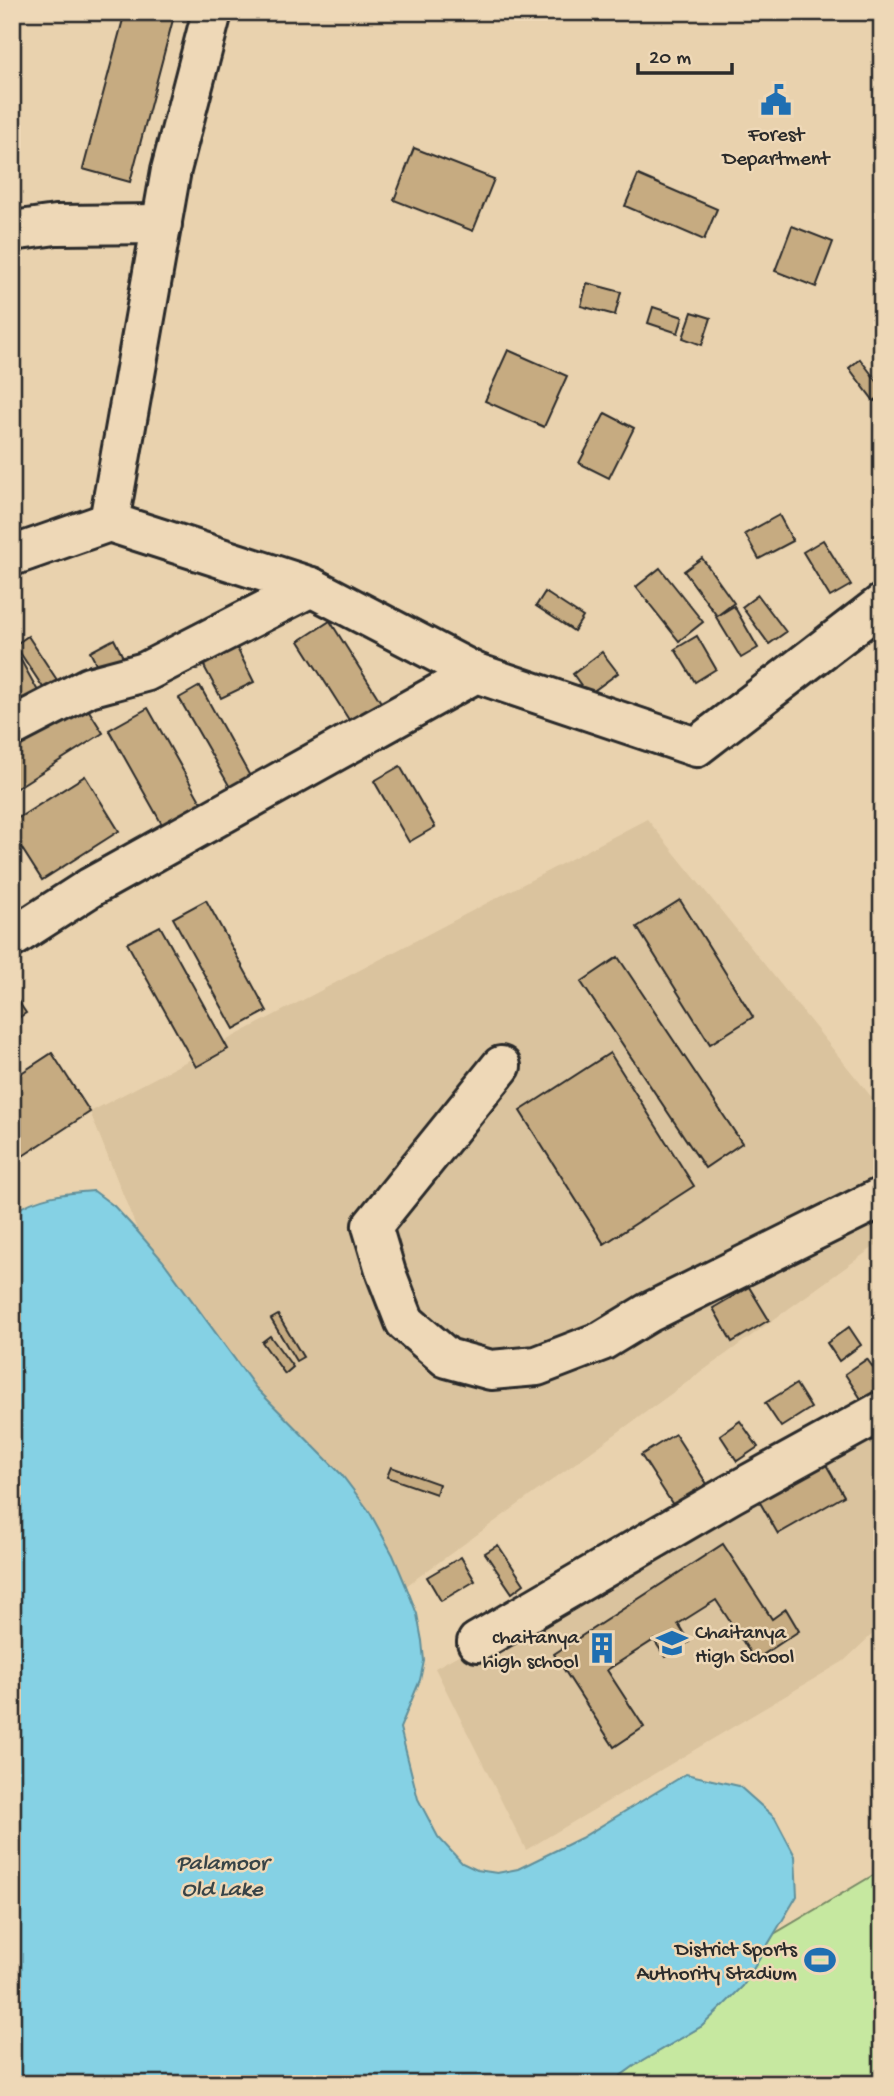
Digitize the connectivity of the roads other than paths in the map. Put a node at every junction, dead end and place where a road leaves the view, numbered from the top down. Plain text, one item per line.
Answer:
1 (212, 12) edge
2 (162, 224) junction
3 (12, 231) edge
4 (109, 522) junction
5 (12, 556) edge
6 (311, 587) junction
7 (882, 604) edge
8 (476, 673) junction
9 (12, 727) edge
10 (12, 938) edge
11 (501, 1066) dead end
12 (882, 1197) edge
13 (882, 1411) edge
14 (477, 1642) dead end

1 - 2 street
2 - 3 street
2 - 4 street
4 - 5 street
4 - 6 street
6 - 8 street
6 - 9 street
7 - 8 street
8 - 10 street
11 - 12 street
13 - 14 street

